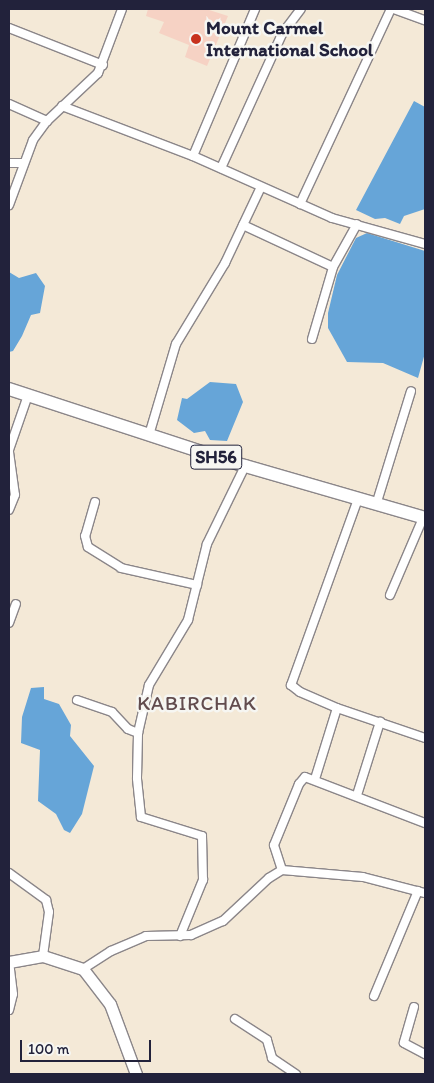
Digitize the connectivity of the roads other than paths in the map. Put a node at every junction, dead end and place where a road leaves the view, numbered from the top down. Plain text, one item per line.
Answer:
1 (122, 9) edge
2 (255, 9) edge
3 (301, 9) edge
4 (393, 9) edge
5 (425, 20) edge
6 (9, 28) edge
7 (103, 65) junction
8 (9, 104) edge
9 (62, 106) junction
10 (46, 121) junction
11 (193, 156) junction
12 (9, 163) edge
13 (23, 163) junction
14 (221, 168) junction
15 (261, 187) junction
16 (300, 204) junction
17 (9, 205) edge
18 (357, 224) junction
19 (243, 225) junction
20 (425, 244) edge
21 (333, 266) junction
22 (312, 339) dead end
23 (9, 389) edge
24 (411, 391) dead end
25 (28, 396) junction
26 (149, 434) junction
27 (9, 451) edge
28 (245, 466) junction
29 (358, 500) junction
30 (95, 502) dead end
31 (376, 505) junction
32 (9, 510) edge
33 (424, 518) edge
34 (197, 586) junction
35 (390, 595) dead end
36 (16, 604) dead end
37 (9, 623) edge
38 (77, 700) dead end
39 (337, 708) junction
40 (380, 722) junction
41 (138, 733) junction
42 (425, 738) edge
43 (315, 779) junction
44 (357, 795) junction
45 (425, 823) edge
46 (282, 870) junction
47 (9, 873) edge
48 (422, 892) edge
49 (180, 936) junction
50 (43, 956) junction
51 (9, 962) edge
52 (83, 969) junction
53 (374, 996) dead end
54 (414, 1007) dead end
55 (9, 1010) edge
56 (235, 1019) dead end
57 (425, 1054) edge
58 (136, 1074) edge
59 (296, 1074) edge

1 - 7 street
2 - 11 street
3 - 14 street
4 - 5 street
4 - 16 street
6 - 7 street
7 - 9 street
8 - 10 street
9 - 10 street
9 - 11 street
10 - 13 street
11 - 14 street
12 - 13 street
13 - 17 street
14 - 15 street
15 - 16 street
15 - 19 street
16 - 18 street
18 - 20 street
18 - 21 street
19 - 21 street
19 - 26 street
21 - 22 street
23 - 25 main road, SH56
24 - 31 street
25 - 26 main road, SH56
25 - 27 street
26 - 28 main road, SH56
27 - 32 street
28 - 29 main road, SH56
28 - 34 street
29 - 31 main road, SH56
29 - 39 street
30 - 34 street
31 - 33 main road, SH56
33 - 35 street
34 - 41 street
36 - 37 street
38 - 41 street
39 - 40 street
39 - 43 street
40 - 42 street
40 - 44 street
41 - 49 street
43 - 44 street
43 - 46 street
44 - 45 street
46 - 48 street
46 - 49 street
47 - 50 street
48 - 53 street
49 - 52 street
50 - 51 main road
50 - 52 main road
51 - 55 street
52 - 58 main road
54 - 57 street
56 - 59 street

